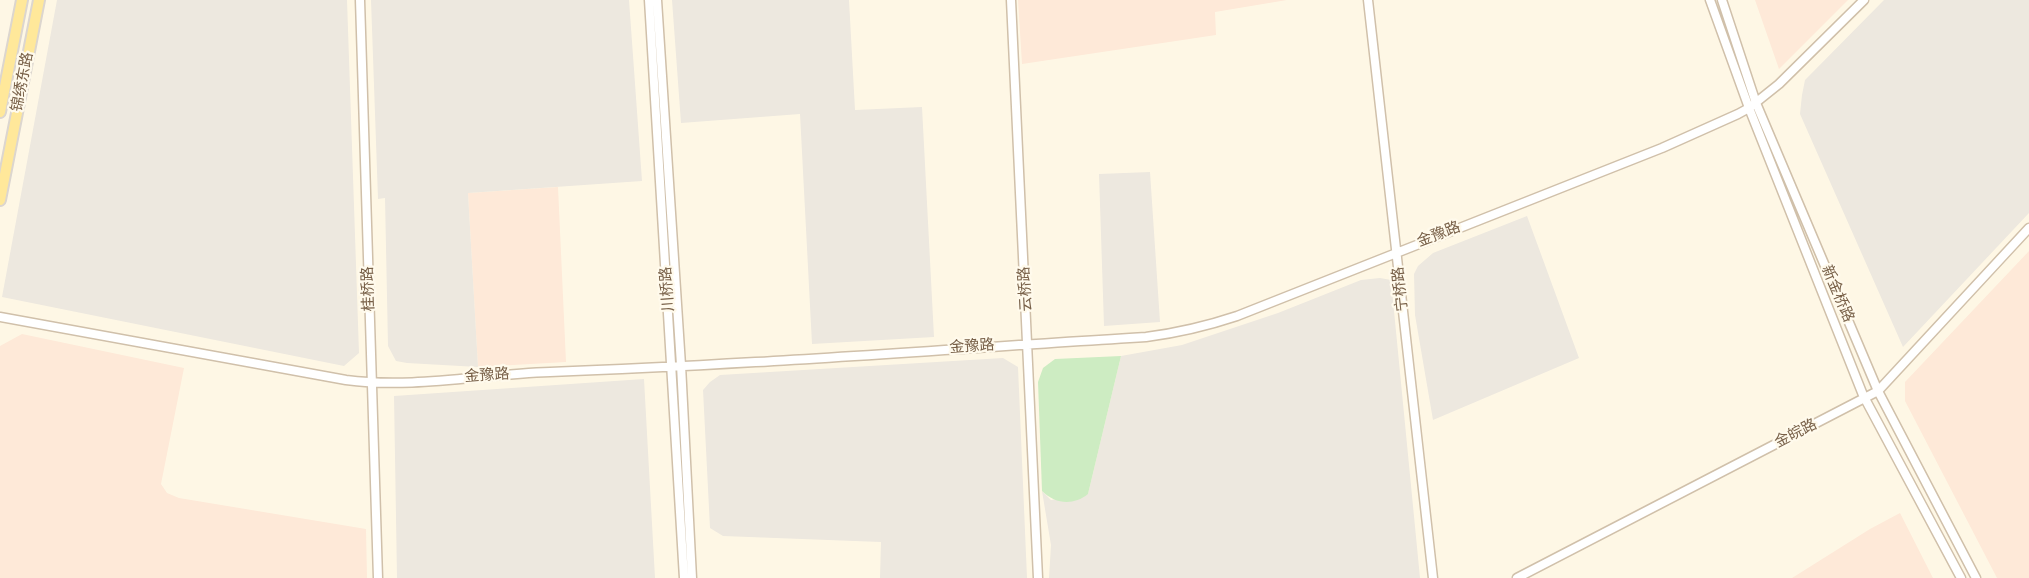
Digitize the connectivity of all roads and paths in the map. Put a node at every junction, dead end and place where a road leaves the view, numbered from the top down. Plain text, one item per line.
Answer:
1 (22, 0) edge
2 (39, 0) edge
3 (360, 0) edge
4 (649, 0) edge
5 (657, 0) edge
6 (1011, 0) edge
7 (1368, 0) edge
8 (1710, 0) edge
9 (1722, 0) edge
10 (1864, 0) edge
11 (1753, 106) junction
12 (0, 112) edge
13 (0, 200) edge
14 (2029, 228) edge
15 (1397, 251) junction
16 (0, 317) edge
17 (1029, 344) junction
18 (677, 365) junction
19 (372, 383) junction
20 (1878, 391) junction
21 (1864, 398) junction
22 (378, 578) edge
23 (684, 578) edge
24 (692, 578) edge
25 (1038, 578) edge
26 (1433, 578) edge
27 (1517, 578) edge
28 (1961, 578) edge
29 (1976, 578) edge

1 - 12 main road, 锦绣东路
2 - 13 main road, 锦绣东路
3 - 19 street, 桂桥路
4 - 18 street, 川桥路
5 - 18 street, 川桥路
6 - 17 street, 云桥路
7 - 15 street, 宁桥路
8 - 11 street, 新金桥路
9 - 11 street, 新金桥路
10 - 11 street, 金豫路
11 - 15 street, 金豫路
11 - 20 street, 新金桥路
11 - 21 street, 新金桥路
14 - 20 street, 金皖路
15 - 17 street, 金豫路
15 - 26 street, 宁桥路
16 - 19 street, 金豫路
17 - 18 street, 金豫路
17 - 25 street, 云桥路
18 - 19 street, 金豫路
18 - 23 street, 川桥路
18 - 24 street, 川桥路
19 - 22 street, 桂桥路
20 - 21 street, 金皖路
20 - 29 street, 新金桥路
21 - 27 street, 金皖路
21 - 28 street, 新金桥路

